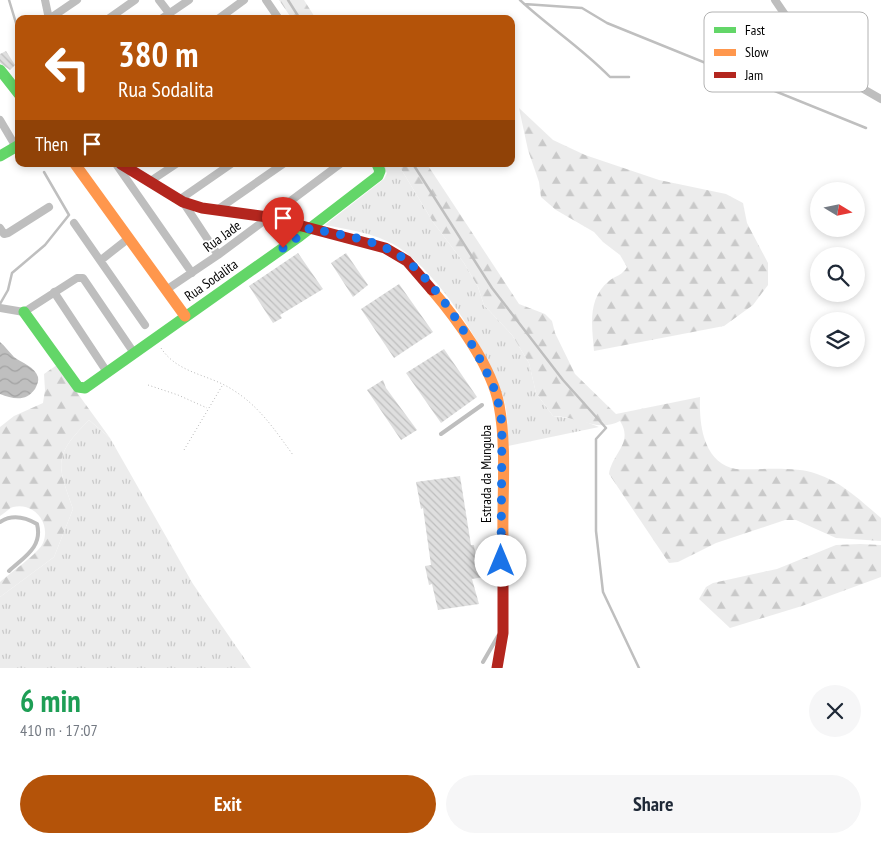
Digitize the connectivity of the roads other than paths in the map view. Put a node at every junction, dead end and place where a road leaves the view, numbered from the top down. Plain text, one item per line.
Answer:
1 (45, 0) edge
2 (78, 0) edge
3 (135, 0) edge
4 (159, 0) edge
5 (189, 0) edge
6 (244, 0) edge
7 (266, 0) edge
8 (775, 0) edge
9 (68, 2) edge
10 (783, 12) edge
11 (169, 13) junction
12 (48, 15) edge
13 (53, 15) edge
14 (114, 15) edge
15 (166, 15) edge
16 (223, 15) edge
17 (274, 15) edge
18 (0, 70) edge
19 (15, 89) edge
20 (868, 92) edge
21 (881, 99) edge
22 (0, 120) edge
23 (15, 143) edge
24 (15, 147) edge
25 (0, 156) edge
26 (77, 167) edge
27 (118, 167) edge
28 (126, 167) edge
29 (172, 167) edge
30 (227, 167) edge
31 (280, 167) edge
32 (336, 167) edge
33 (378, 167) edge
34 (149, 182) junction
35 (181, 201) junction
36 (49, 207) dead end
37 (217, 210) junction
38 (268, 217) junction
39 (74, 223) dead end
40 (0, 228) edge
41 (310, 228) junction
42 (129, 238) junction
43 (218, 255) junction
44 (101, 260) junction
45 (192, 273) junction
46 (166, 290) junction
47 (54, 292) junction
48 (0, 308) edge
49 (24, 312) junction
50 (185, 316) junction
51 (145, 325) dead end
52 (134, 353) junction
53 (107, 372) junction
54 (482, 405) dead end
55 (441, 434) dead end
56 (0, 522) edge
57 (9, 571) dead end
58 (503, 627) junction
59 (483, 662) dead end
60 (496, 668) edge

1 - 12 street
2 - 9 street
3 - 14 street
4 - 11 street
5 - 11 street
6 - 16 street
7 - 17 street
8 - 10 street
9 - 13 street
11 - 15 street
18 - 19 main road
20 - 21 street
22 - 23 street
24 - 25 main road
26 - 42 main road
27 - 45 street
28 - 34 main road, Estrada da Munguba
29 - 34 street
30 - 35 street
31 - 37 street
32 - 38 street, Rua Jade
33 - 41 main road, Rua Sodalita
34 - 35 main road, Estrada da Munguba
35 - 37 main road, Estrada da Munguba
35 - 43 street
36 - 40 street
37 - 38 main road, Estrada da Munguba
38 - 41 main road, Estrada da Munguba
38 - 43 street, Rua Jade
39 - 44 street
41 - 50 main road, Rua Sodalita
41 - 58 main road, Estrada da Munguba
42 - 44 street
42 - 46 main road
43 - 45 street, Rua Jade
44 - 51 street
45 - 46 street, Rua Jade
46 - 50 main road
47 - 49 street
47 - 52 street
47 - 53 street
48 - 49 street
49 - 53 main road, Rua Sodalita
50 - 52 main road, Rua Sodalita
52 - 53 main road, Rua Sodalita
54 - 55 lane
56 - 57 lane
58 - 59 lane
58 - 60 main road, Estrada da Munguba

